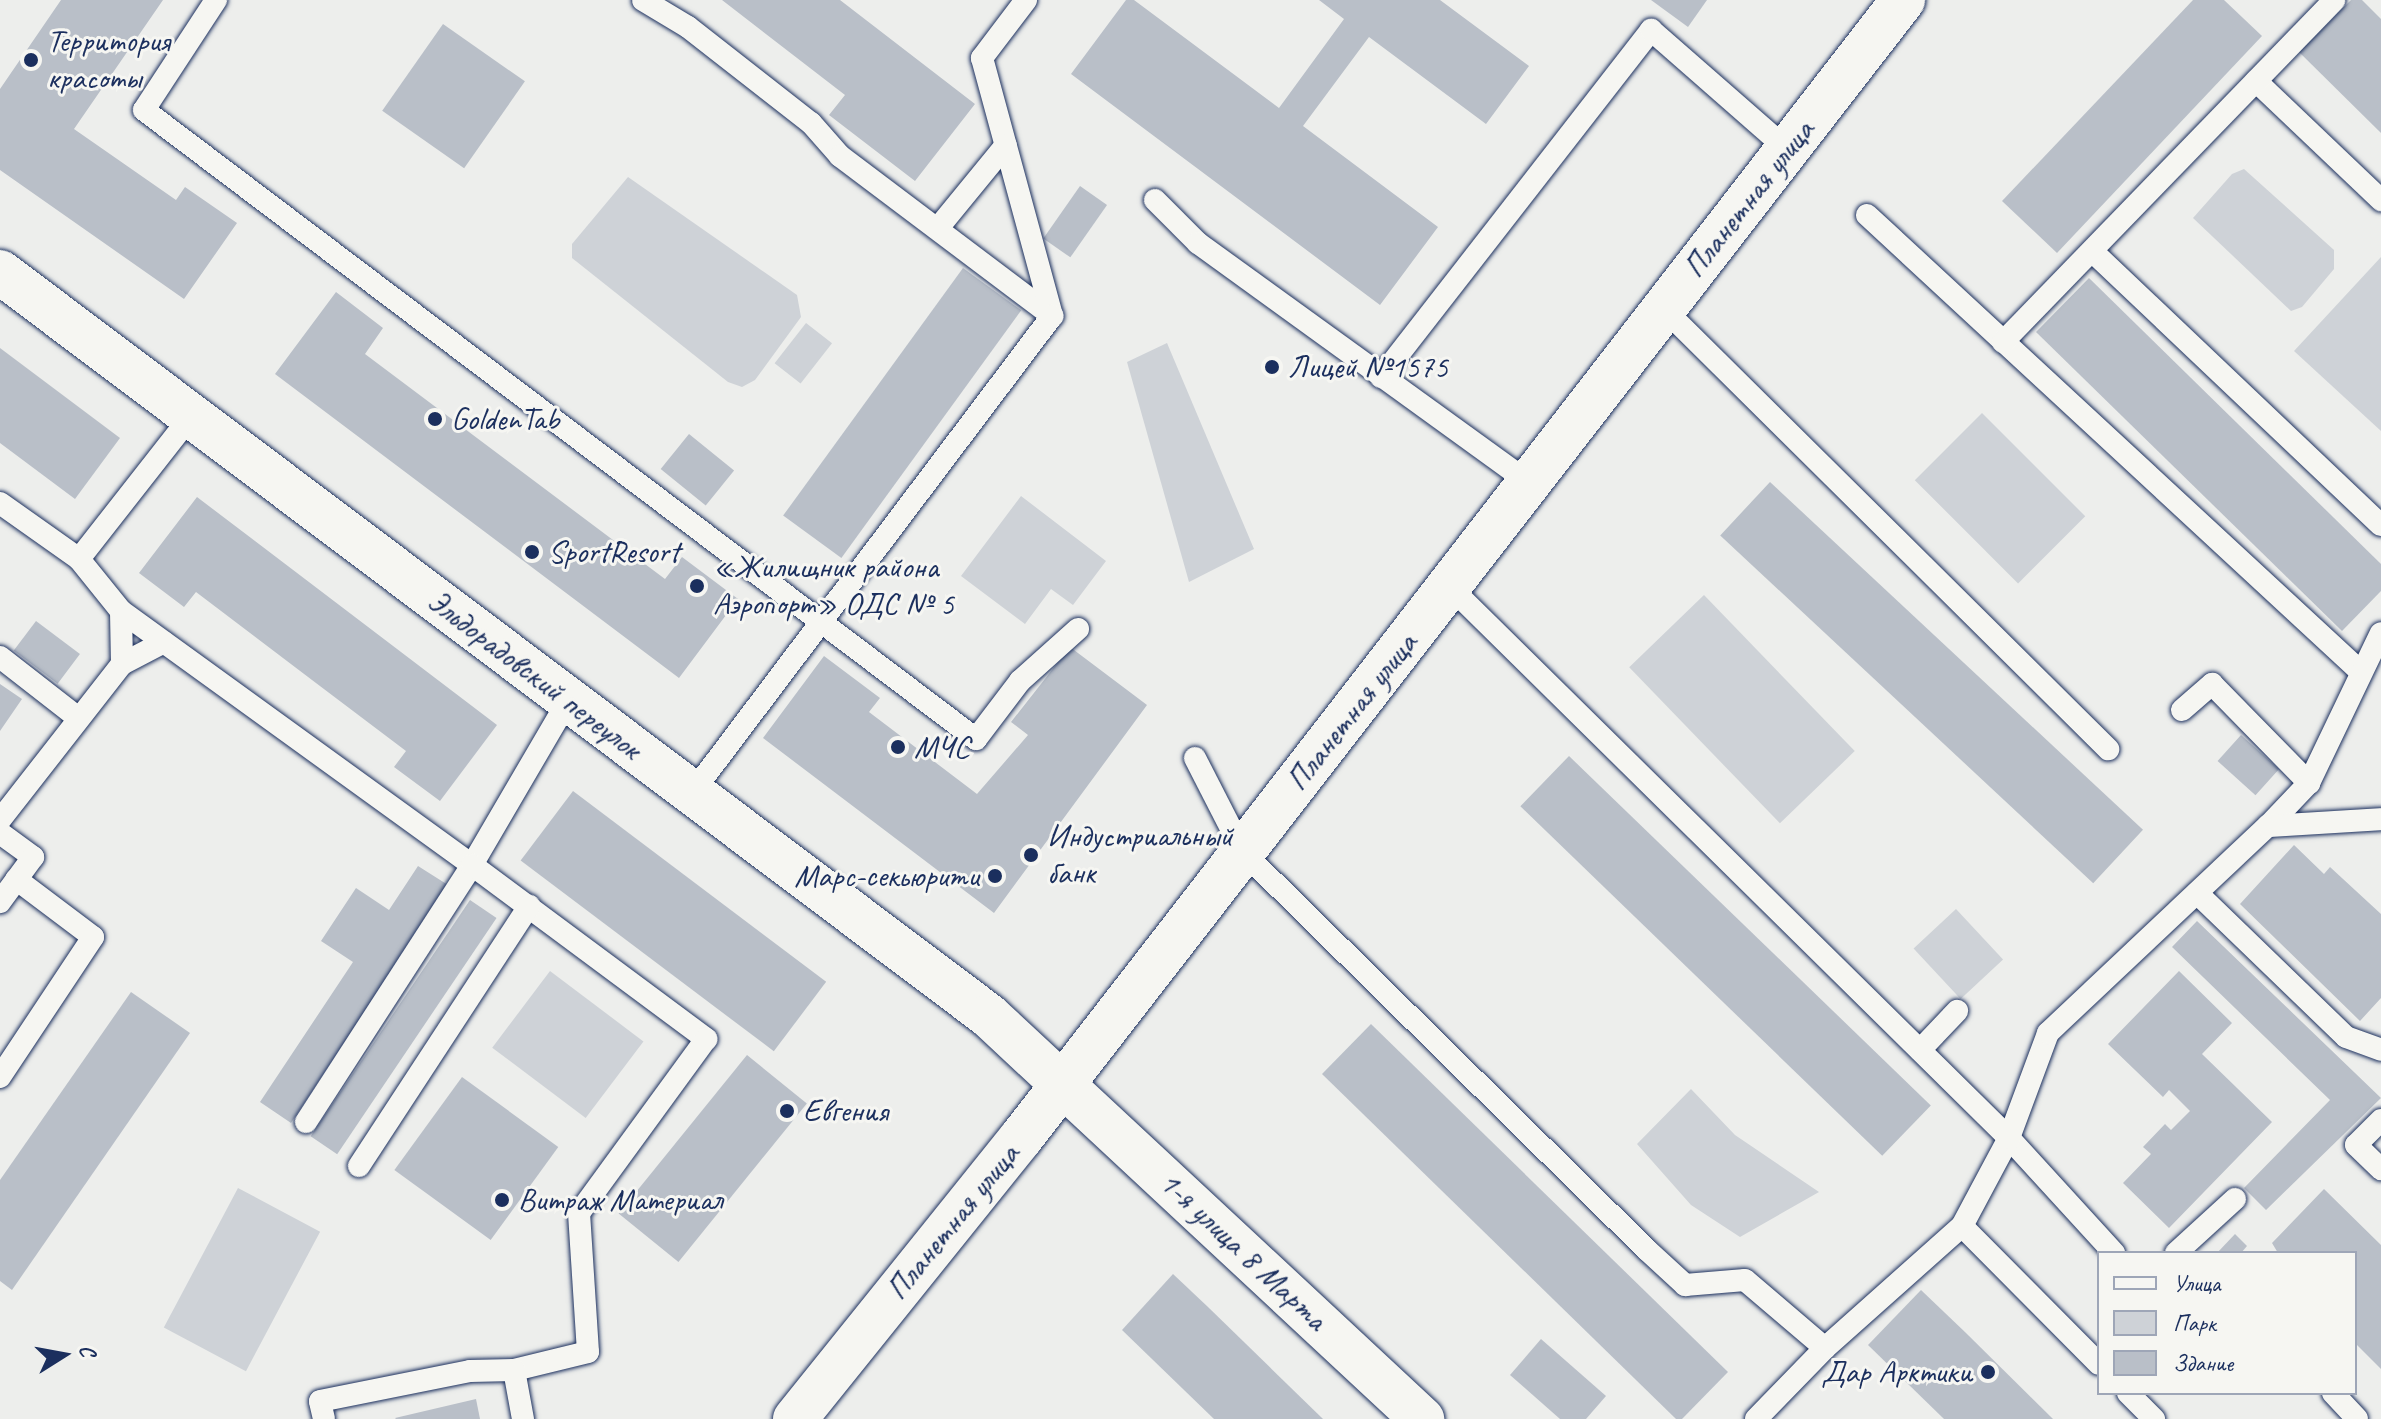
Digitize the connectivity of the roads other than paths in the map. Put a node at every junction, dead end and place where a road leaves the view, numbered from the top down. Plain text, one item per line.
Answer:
1 (216, 0) edge
2 (643, 0) edge
3 (1026, 0) edge
4 (1903, 0) edge
5 (2334, 0) edge
6 (2256, 81) junction
7 (1006, 145) junction
8 (1788, 150) junction
9 (1155, 200) dead end
10 (2381, 200) edge
11 (1867, 215) dead end
12 (938, 228) junction
13 (2092, 251) junction
14 (0, 272) edge
15 (1663, 308) junction
16 (1052, 316) junction
17 (2003, 342) junction
18 (1381, 377) junction
19 (191, 416) junction
20 (1529, 483) junction
21 (0, 503) edge
22 (2381, 525) edge
23 (79, 559) junction
24 (1450, 587) junction
25 (121, 611) junction
26 (823, 621) junction
27 (1078, 629) dead end
28 (2381, 633) edge
29 (164, 642) junction
30 (0, 657) edge
31 (122, 664) junction
32 (2360, 671) junction
33 (568, 701) junction
34 (2182, 710) dead end
35 (77, 717) junction
36 (2108, 749) dead end
37 (1195, 758) dead end
38 (2309, 783) junction
39 (692, 793) junction
40 (2381, 819) edge
41 (0, 820) edge
42 (2268, 826) junction
43 (0, 833) edge
44 (1243, 852) junction
45 (472, 865) junction
46 (16, 879) junction
47 (2197, 893) junction
48 (0, 902) edge
49 (529, 906) junction
50 (1957, 1011) dead end
51 (1920, 1050) junction
52 (2381, 1050) edge
53 (0, 1077) edge
54 (1063, 1084) junction
55 (2381, 1120) edge
56 (306, 1122) dead end
57 (2009, 1138) junction
58 (359, 1166) dead end
59 (2381, 1169) edge
60 (2235, 1199) dead end
61 (1962, 1226) junction
62 (2112, 1251) edge
63 (2178, 1251) edge
64 (1825, 1348) junction
65 (2097, 1362) edge
66 (514, 1370) junction
67 (2130, 1395) edge
68 (2335, 1395) edge
69 (324, 1419) edge
70 (523, 1419) edge
71 (795, 1419) edge
72 (1422, 1419) edge
73 (1756, 1419) edge
74 (2154, 1419) edge
75 (2357, 1419) edge

1 - 26 lane
2 - 12 lane
3 - 7 lane
4 - 8 street, Планетная улица
5 - 6 lane
6 - 10 lane
6 - 13 lane
7 - 12 lane
7 - 16 lane
8 - 15 street, Планетная улица
8 - 18 lane
9 - 18 lane
11 - 17 lane
12 - 16 lane
13 - 17 lane
13 - 22 lane
14 - 19 street, Эльдорадовский переулок
15 - 20 street, Планетная улица
15 - 36 lane
16 - 26 lane
17 - 32 lane
18 - 20 lane
19 - 23 lane
19 - 33 street, Эльдорадовский переулок
20 - 24 street, Планетная улица
21 - 23 lane
23 - 25 lane
24 - 44 street, Планетная улица
24 - 51 lane
25 - 29 lane
25 - 31 lane
26 - 27 lane
26 - 39 lane
28 - 32 lane
29 - 31 lane
29 - 45 lane
30 - 35 lane
31 - 35 lane
32 - 38 lane
33 - 39 street, Эльдорадовский переулок
33 - 45 lane
34 - 38 lane
35 - 41 lane
37 - 44 lane
38 - 42 lane
39 - 54 street, Эльдорадовский переулок
40 - 42 lane
42 - 47 lane
43 - 46 lane
44 - 54 street, Планетная улица
44 - 64 lane
45 - 49 lane
45 - 56 lane
46 - 48 lane
46 - 53 lane
47 - 52 lane
47 - 57 lane
49 - 58 lane
49 - 66 lane
50 - 51 lane
51 - 57 lane
54 - 71 street, Планетная улица
54 - 72 street, 1-я улица 8 Марта
55 - 59 lane
57 - 61 lane
57 - 62 lane
60 - 63 lane
61 - 64 lane
61 - 65 lane
64 - 73 lane
66 - 69 lane
66 - 70 lane
67 - 74 lane
68 - 75 lane

